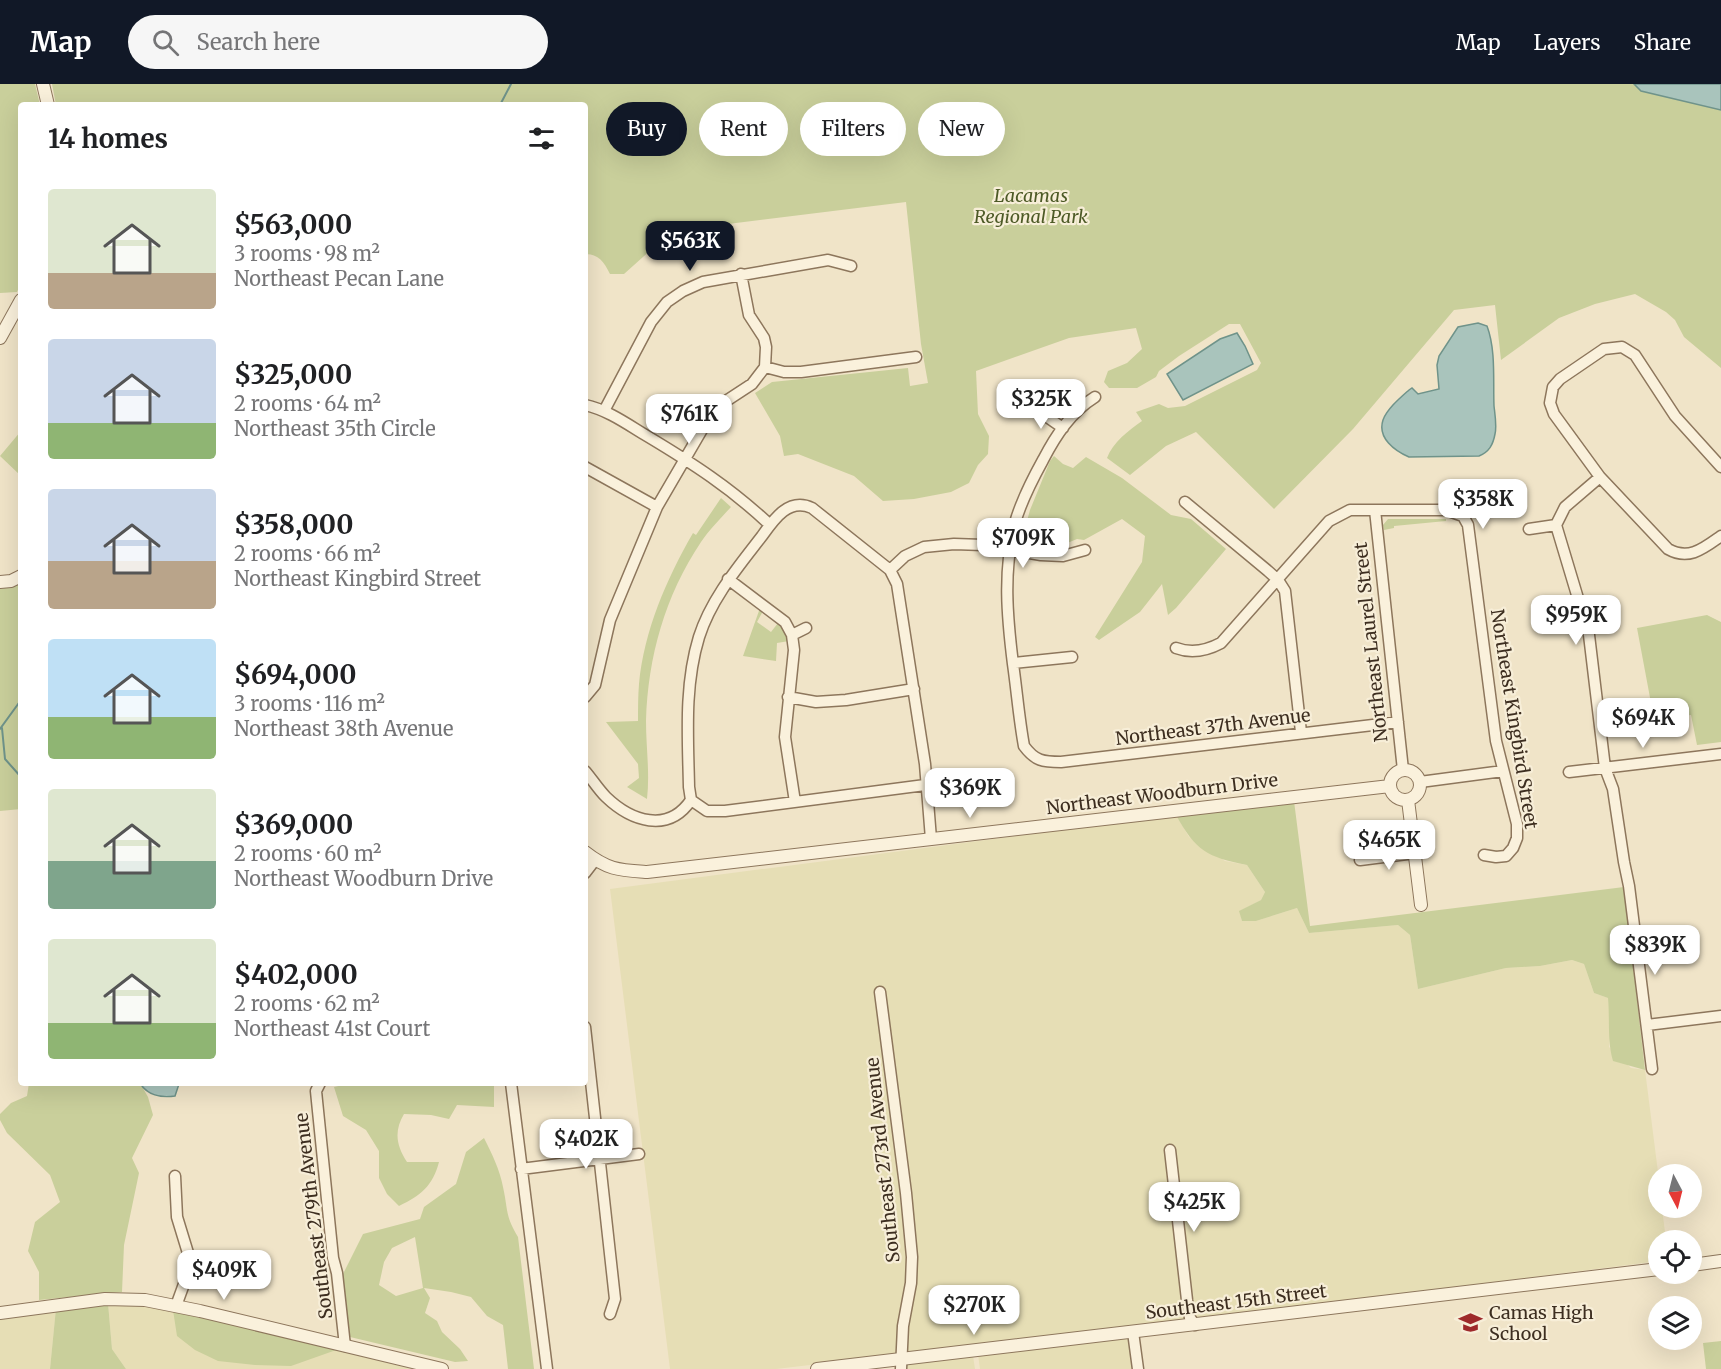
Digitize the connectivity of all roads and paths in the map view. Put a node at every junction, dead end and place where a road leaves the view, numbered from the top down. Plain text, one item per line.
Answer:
1 (42, 84) edge
2 (47, 102) edge
3 (851, 266) dead end
4 (741, 274) junction
5 (18, 305) edge
6 (0, 338) edge
7 (916, 357) dead end
8 (765, 368) junction
9 (1095, 397) dead end
10 (588, 406) edge
11 (1037, 410) dead end
12 (604, 411) junction
13 (1062, 428) junction
14 (685, 459) junction
15 (1721, 467) edge
16 (588, 469) edge
17 (1600, 477) junction
18 (1185, 502) dead end
19 (657, 507) junction
20 (1375, 510) junction
21 (770, 525) junction
22 (1556, 525) junction
23 (1529, 529) dead end
24 (1721, 536) edge
25 (1011, 550) junction
26 (1085, 550) dead end
27 (890, 570) junction
28 (18, 578) edge
29 (728, 579) junction
30 (1278, 580) junction
31 (0, 582) edge
32 (806, 628) dead end
33 (792, 635) junction
34 (1176, 648) dead end
35 (1072, 657) dead end
36 (1013, 663) junction
37 (914, 689) junction
38 (588, 693) edge
39 (788, 697) junction
40 (1398, 722) junction
41 (1302, 732) junction
42 (1721, 754) edge
43 (1605, 768) junction
44 (1403, 770) junction
45 (1503, 771) junction
46 (1569, 772) dead end
47 (588, 775) edge
48 (1420, 782) junction
49 (925, 785) junction
50 (1390, 786) junction
51 (691, 800) junction
52 (1408, 800) junction
53 (795, 802) junction
54 (931, 839) junction
55 (1415, 854) junction
56 (1484, 855) dead end
57 (590, 856) edge
58 (1360, 860) dead end
59 (1421, 905) dead end
60 (880, 992) dead end
61 (1721, 1016) edge
62 (1647, 1025) junction
63 (588, 1054) edge
64 (1652, 1069) dead end
65 (318, 1086) edge
66 (511, 1086) edge
67 (1170, 1150) dead end
68 (639, 1154) dead end
69 (600, 1160) junction
70 (521, 1170) junction
71 (175, 1176) dead end
72 (1721, 1261) edge
73 (1702, 1264) edge
74 (1648, 1270) edge
75 (176, 1306) junction
76 (0, 1313) edge
77 (610, 1314) dead end
78 (1194, 1325) junction
79 (1133, 1332) junction
80 (345, 1346) junction
81 (901, 1364) edge
82 (442, 1369) edge
83 (547, 1369) edge
84 (817, 1369) edge
85 (1138, 1369) edge

1 - 2 street
3 - 4 street
4 - 8 street
4 - 12 street
5 - 6 street
7 - 8 street
8 - 14 street
9 - 13 street
10 - 12 street
11 - 13 street
12 - 14 street
13 - 25 street
14 - 19 street
14 - 21 street
15 - 17 street
16 - 19 street
17 - 22 street
17 - 24 street
18 - 30 street
19 - 38 street
20 - 30 street, Northeast Kingbird Street
20 - 40 street, Northeast Laurel Street
20 - 45 street, Northeast Kingbird Street
21 - 27 street
21 - 29 street
22 - 23 street
22 - 43 street
25 - 26 street
25 - 27 street
25 - 36 street
27 - 37 street
28 - 31 street
29 - 33 street
29 - 51 street
30 - 34 street, Northeast Kingbird Street
30 - 41 street
32 - 33 street
33 - 39 street
35 - 36 street
36 - 41 street, Northeast 37th Avenue
37 - 39 street
37 - 49 street
39 - 53 street
40 - 41 street, Northeast 37th Avenue
40 - 44 street, Northeast Laurel Street
42 - 43 street
43 - 46 street
43 - 62 street
44 - 48 street
44 - 50 street
45 - 48 street
45 - 56 street, Northeast Kingbird Street
47 - 51 street
48 - 52 street
49 - 53 street
49 - 54 street
50 - 52 street
50 - 54 street, Northeast Woodburn Drive
51 - 53 street
52 - 55 street
54 - 57 street, Northeast Woodburn Drive
55 - 58 street
55 - 59 street
60 - 81 street, Southeast 273rd Avenue
61 - 62 street
62 - 64 street
63 - 69 street
65 - 80 street, Southeast 279th Avenue
66 - 70 street
67 - 78 street
68 - 69 street
69 - 70 street
69 - 77 street
70 - 83 street
71 - 75 street
72 - 73 street
74 - 78 street, Southeast 15th Street
75 - 76 street
75 - 80 street
78 - 79 street, Southeast 15th Street
79 - 81 street, Southeast 15th Street
79 - 85 street
80 - 82 street
81 - 84 street, Southeast 15th Street

